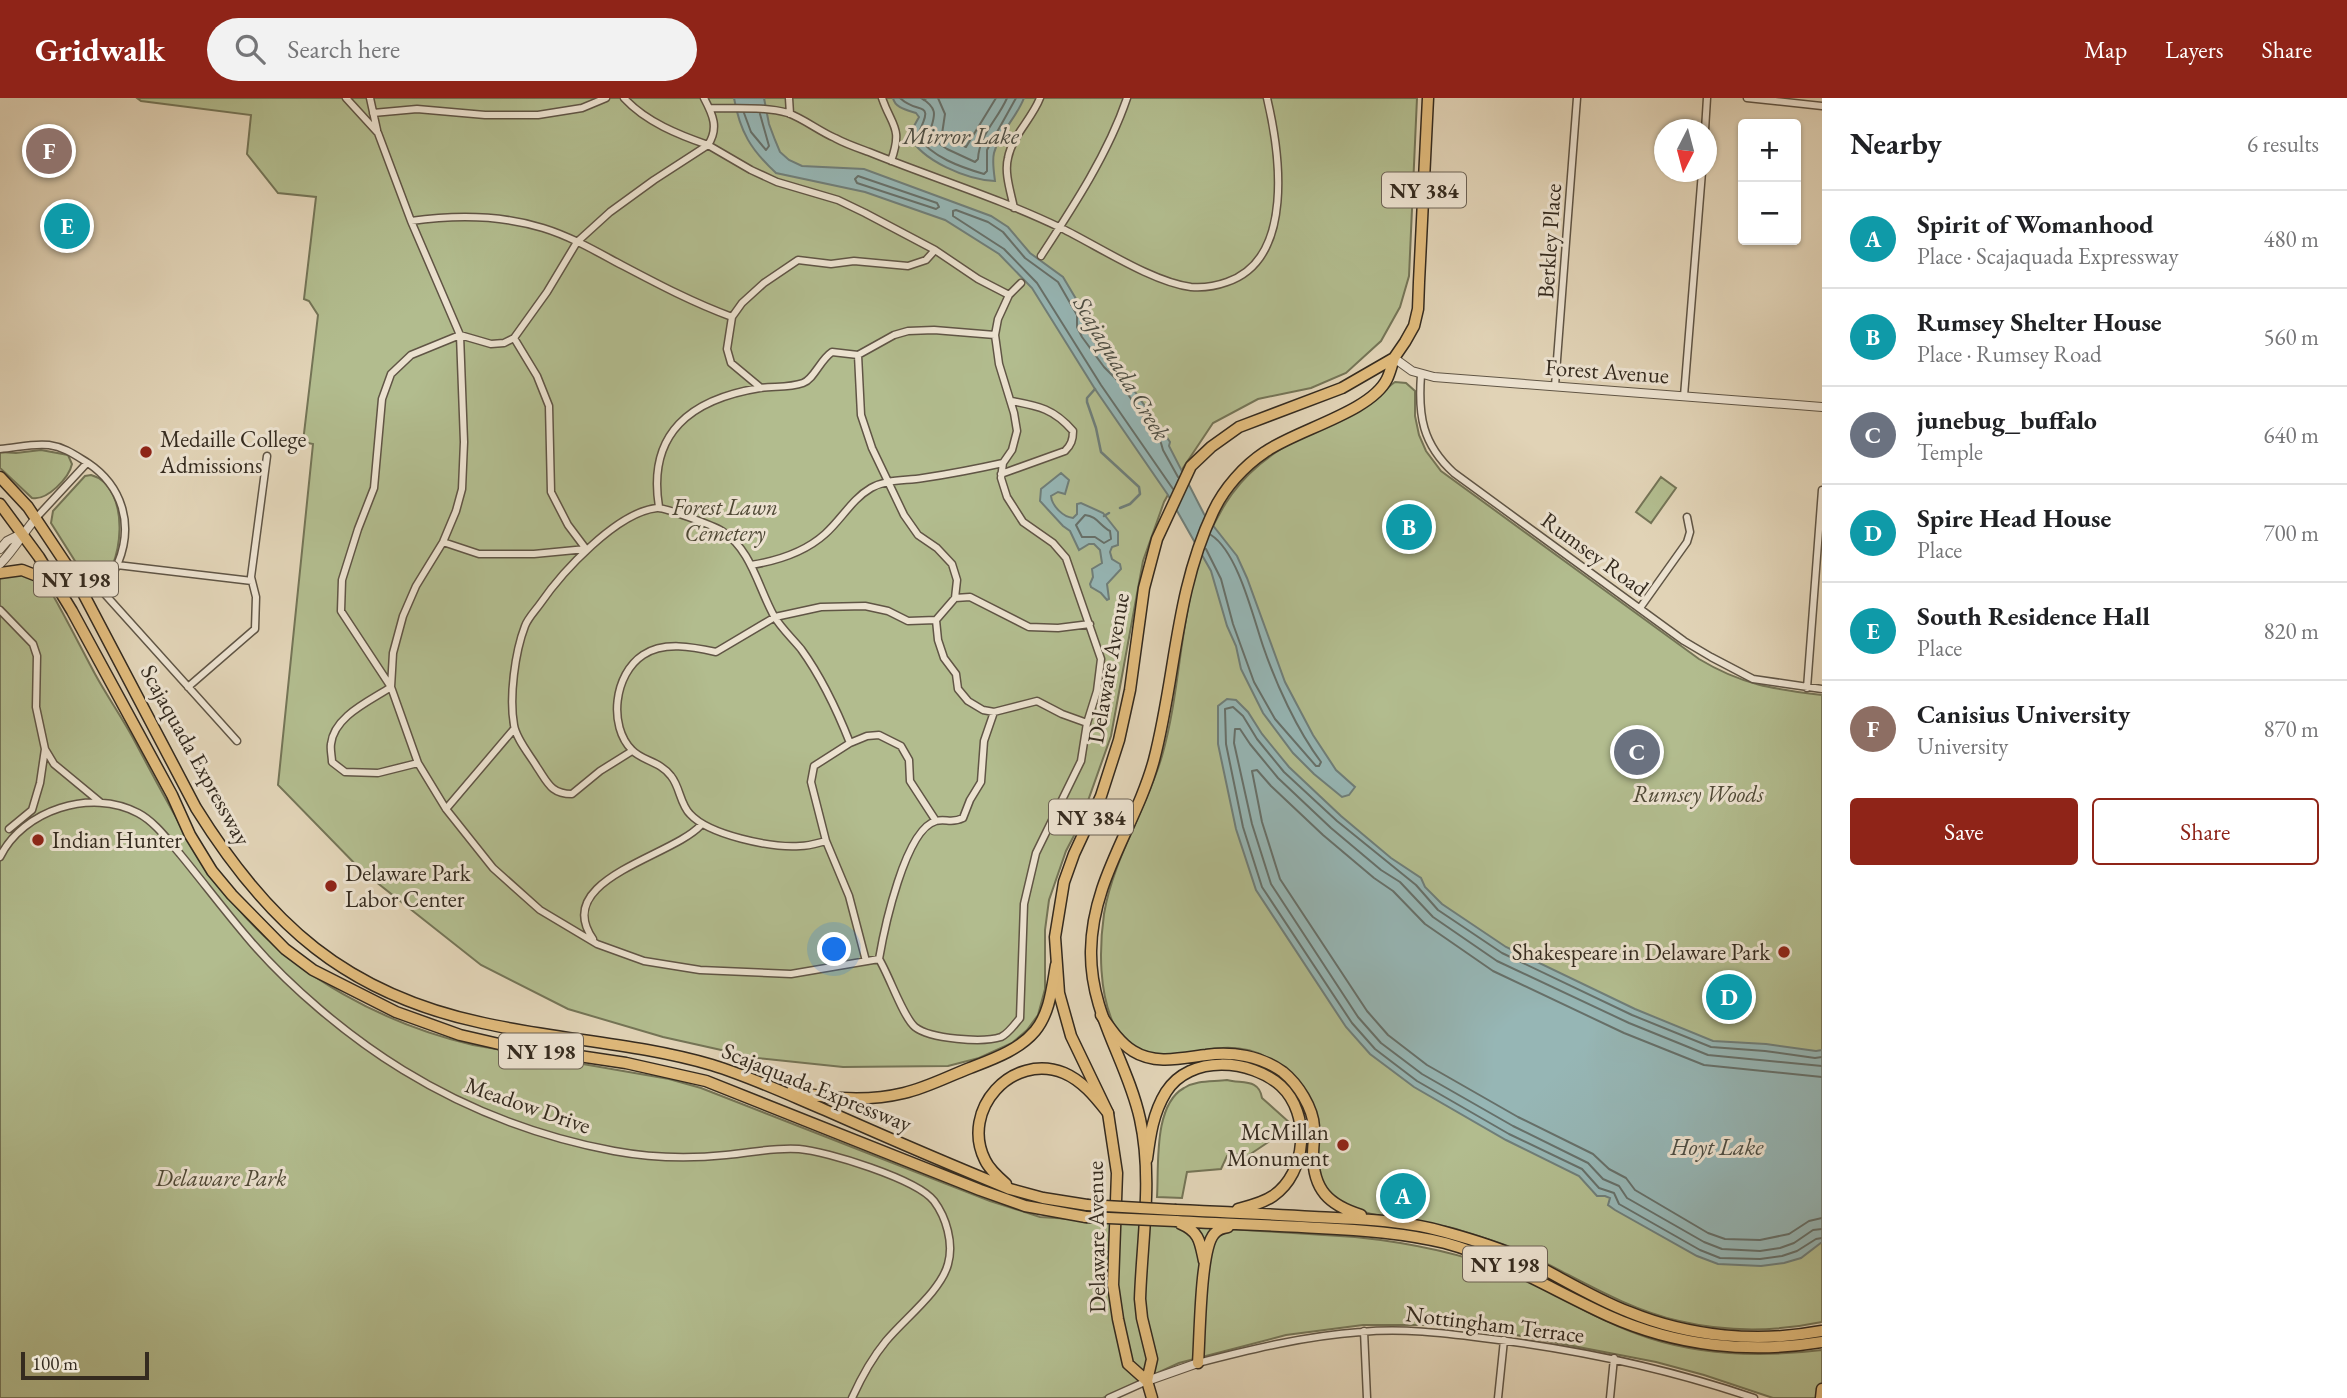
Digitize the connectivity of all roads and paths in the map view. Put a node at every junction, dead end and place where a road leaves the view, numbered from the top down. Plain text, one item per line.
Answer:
1 (346, 98) edge
2 (370, 98) edge
3 (606, 98) edge
4 (624, 98) edge
5 (704, 98) edge
6 (789, 98) edge
7 (882, 98) edge
8 (1040, 98) edge
9 (1127, 98) edge
10 (1267, 98) edge
11 (1428, 98) edge
12 (1577, 98) edge
13 (1707, 98) edge
14 (1747, 98) edge
15 (1822, 106) edge
16 (709, 108) junction
17 (373, 113) junction
18 (790, 114) junction
19 (1706, 119) edge
20 (378, 133) junction
21 (708, 145) junction
22 (891, 161) junction
23 (1701, 182) edge
24 (1014, 208) junction
25 (411, 221) junction
26 (1060, 227) junction
27 (577, 242) junction
28 (935, 250) junction
29 (1041, 256) dead end
30 (1021, 283) dead end
31 (1009, 295) junction
32 (732, 317) junction
33 (460, 335) junction
34 (995, 335) junction
35 (514, 338) junction
36 (858, 355) junction
37 (1394, 358) junction
38 (1421, 374) junction
39 (1555, 386) junction
40 (761, 388) junction
41 (1684, 396) junction
42 (1011, 401) junction
43 (1822, 407) edge
44 (0, 449) edge
45 (267, 457) dead end
46 (87, 463) junction
47 (1003, 463) junction
48 (1001, 474) junction
49 (0, 477) edge
50 (887, 481) junction
51 (1822, 490) edge
52 (0, 504) edge
53 (659, 507) junction
54 (1687, 517) dead end
55 (36, 518) junction
56 (23, 533) junction
57 (443, 542) junction
58 (0, 549) edge
59 (586, 550) junction
60 (0, 564) edge
61 (117, 565) junction
62 (751, 565) junction
63 (0, 573) edge
64 (252, 581) junction
65 (55, 583) junction
66 (955, 598) junction
67 (1640, 608) junction
68 (0, 610) edge
69 (775, 617) junction
70 (936, 620) junction
71 (1090, 624) junction
72 (188, 687) junction
73 (391, 687) junction
74 (1807, 688) junction
75 (1822, 689) edge
76 (994, 712) junction
77 (1087, 723) junction
78 (514, 729) junction
79 (237, 741) dead end
80 (850, 743) junction
81 (45, 749) junction
82 (632, 751) junction
83 (418, 763) junction
84 (100, 802) junction
85 (446, 808) junction
86 (936, 821) junction
87 (701, 825) junction
88 (9, 829) dead end
89 (826, 841) junction
90 (0, 857) edge
91 (597, 944) junction
92 (880, 959) junction
93 (866, 961) junction
94 (1056, 965) junction
95 (1101, 1015) junction
96 (762, 1083) junction
97 (1108, 1113) junction
98 (1147, 1159) junction
99 (1010, 1189) junction
100 (1087, 1211) junction
101 (1217, 1212) junction
102 (1176, 1216) junction
103 (1378, 1221) junction
104 (1238, 1224) junction
105 (1204, 1264) junction
106 (1364, 1331) junction
107 (1822, 1331) edge
108 (1504, 1340) junction
109 (1822, 1342) edge
110 (1614, 1358) junction
111 (1198, 1363) junction
112 (1147, 1381) junction
113 (1822, 1389) edge
114 (852, 1398) edge
115 (1109, 1398) edge
116 (1152, 1398) edge
117 (1367, 1398) edge
118 (1499, 1398) edge
119 (1610, 1398) edge
120 (1754, 1398) edge
121 (1821, 1398) edge

1 - 20 street
2 - 17 street
3 - 17 street
4 - 21 street
5 - 16 street
6 - 18 street
7 - 22 street
8 - 24 street
9 - 26 street
10 - 26 street
11 - 37 main road, Delaware Avenue / NY 384
12 - 39 street, Berkley Place
13 - 19 street
14 - 15 street
16 - 18 street
16 - 21 street
17 - 20 street
18 - 22 street
20 - 25 street
21 - 27 street
21 - 28 street
22 - 24 street
23 - 41 street
24 - 26 street
25 - 27 street
25 - 33 street
26 - 29 street
27 - 32 street
27 - 35 street
28 - 31 street
28 - 32 street
30 - 31 street
31 - 34 street
32 - 40 street
33 - 35 street
33 - 57 street
33 - 73 street
34 - 36 street
34 - 42 street
35 - 59 street
36 - 40 street
36 - 50 street
37 - 38 street, Forest Avenue
37 - 94 main road, Delaware Avenue / NY 384
37 - 95 main road, Delaware Avenue / NY 384
38 - 39 street, Forest Avenue
38 - 67 street, Rumsey Road
39 - 41 street, Forest Avenue
40 - 53 street
41 - 43 street, Forest Avenue
42 - 47 street
42 - 48 street
44 - 46 street
45 - 64 street
46 - 55 street
46 - 61 street
47 - 48 street
47 - 50 street
48 - 71 street
49 - 55 main road, Scajaquada Expressway / NY 198
50 - 62 street
50 - 66 street
51 - 74 street
52 - 56 main road, Scajaquada Expressway / NY 198
53 - 59 street
53 - 62 street
54 - 67 street
55 - 56 street
55 - 96 main road, Scajaquada Expressway / NY 198
56 - 58 street
56 - 60 street
56 - 65 main road, Scajaquada Expressway / NY 198
57 - 59 street
57 - 73 street
59 - 78 street
61 - 64 street
61 - 72 street
62 - 69 street
63 - 65 main road
64 - 72 street
65 - 100 main road, Scajaquada Expressway / NY 198
66 - 70 street
66 - 71 street
67 - 74 street, Rumsey Road
68 - 81 street
69 - 70 street
69 - 80 street
69 - 82 street
70 - 76 street
71 - 77 street
72 - 79 street
73 - 83 street
73 - 83 street
74 - 75 street, Rumsey Road
76 - 77 street
76 - 86 street
77 - 92 street
78 - 82 street
78 - 85 street
80 - 86 street
80 - 89 street
81 - 84 street
81 - 88 street
82 - 87 street
83 - 85 street
84 - 90 street, Meadow Drive
84 - 114 street, Meadow Drive
85 - 91 street
86 - 92 street
87 - 89 street
87 - 91 street
89 - 93 street
91 - 93 street
92 - 93 street
94 - 96 main road
94 - 97 main road, Delaware Avenue / NY 384
95 - 98 main road, Delaware Avenue / NY 384
95 - 103 main road
96 - 99 main road, Scajaquada Expressway / NY 198
97 - 99 main road
97 - 112 main road, Delaware Avenue / NY 384
98 - 101 main road
98 - 112 main road, Delaware Avenue / NY 384
99 - 100 main road, Scajaquada Expressway / NY 198
100 - 102 main road, Scajaquada Expressway / NY 198, bridge
101 - 102 main road, Scajaquada Expressway / NY 198
101 - 103 main road, Scajaquada Expressway / NY 198
102 - 104 main road, Scajaquada Expressway / NY 198
102 - 105 main road
103 - 107 main road, Scajaquada Expressway / NY 198
104 - 105 main road
104 - 109 main road, Scajaquada Expressway / NY 198
105 - 111 main road
106 - 108 street, Nottingham Terrace
106 - 111 street, Nottingham Terrace
106 - 117 street
108 - 110 street, Nottingham Terrace
108 - 118 street
110 - 119 street
110 - 120 street, Nottingham Terrace
111 - 112 street, Nottingham Terrace
112 - 115 street, Nottingham Terrace
112 - 116 main road, Delaware Avenue / NY 384
113 - 121 main road

